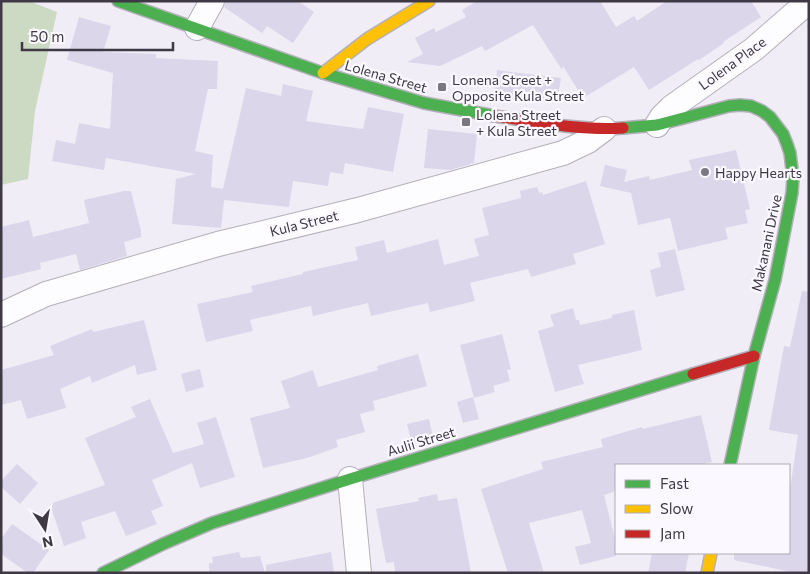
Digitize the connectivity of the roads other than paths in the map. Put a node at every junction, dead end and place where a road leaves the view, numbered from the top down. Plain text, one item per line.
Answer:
1 (118, 1) edge
2 (212, 1) edge
3 (429, 1) edge
4 (809, 2) edge
5 (198, 28) junction
6 (323, 73) junction
7 (657, 125) junction
8 (604, 129) junction
9 (800, 190) edge
10 (1, 315) edge
11 (754, 356) junction
12 (730, 464) edge
13 (350, 479) junction
14 (711, 554) edge
15 (103, 573) edge
16 (359, 573) edge
17 (707, 573) edge

1 - 5 street, Lolena Street
2 - 5 street
3 - 6 street
4 - 7 street, Lolena Place
5 - 6 street, Lolena Street
6 - 8 street, Lolena Street
7 - 8 street, Lolena Street
7 - 9 street, Makanani Drive
8 - 10 street, Kula Street
9 - 11 street, Makanani Drive
11 - 12 street, Makanani Drive
11 - 13 street, Aulii Street
13 - 15 street, Aulii Street
13 - 16 street
14 - 17 street

